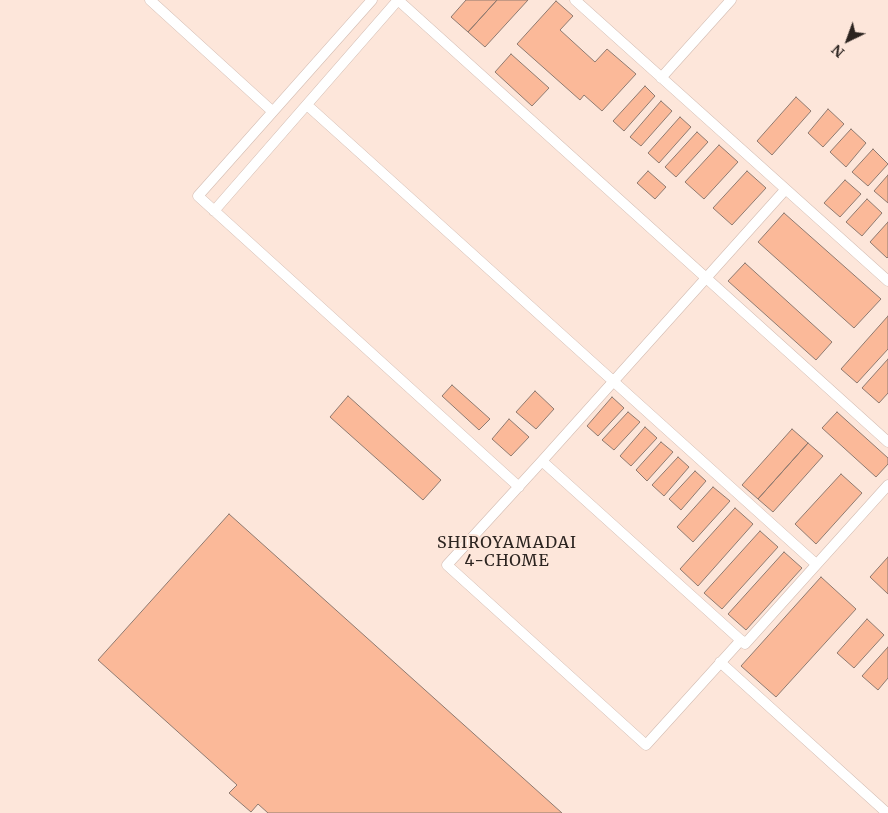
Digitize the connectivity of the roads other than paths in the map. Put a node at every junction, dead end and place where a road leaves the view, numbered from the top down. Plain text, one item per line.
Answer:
1 (150, 0) edge
2 (575, 0) edge
3 (731, 0) edge
4 (367, 2) edge
5 (660, 78) junction
6 (307, 105) junction
7 (272, 111) junction
8 (785, 190) junction
9 (214, 212) junction
10 (706, 279) junction
11 (888, 281) edge
12 (613, 382) junction
13 (888, 442) edge
14 (542, 461) junction
15 (888, 484) edge
16 (519, 486) junction
17 (816, 564) junction
18 (741, 640) junction
19 (720, 662) junction
20 (888, 813) edge

1 - 7 lane
2 - 5 lane
3 - 5 lane
4 - 7 lane
5 - 8 lane
6 - 9 lane
6 - 10 lane
6 - 12 lane
7 - 9 lane
8 - 10 lane
8 - 11 lane
9 - 16 lane
10 - 12 lane
10 - 13 lane
12 - 14 lane
12 - 17 lane
14 - 16 lane
14 - 18 lane
15 - 17 lane
16 - 19 lane
17 - 18 lane
18 - 19 lane
19 - 20 lane

